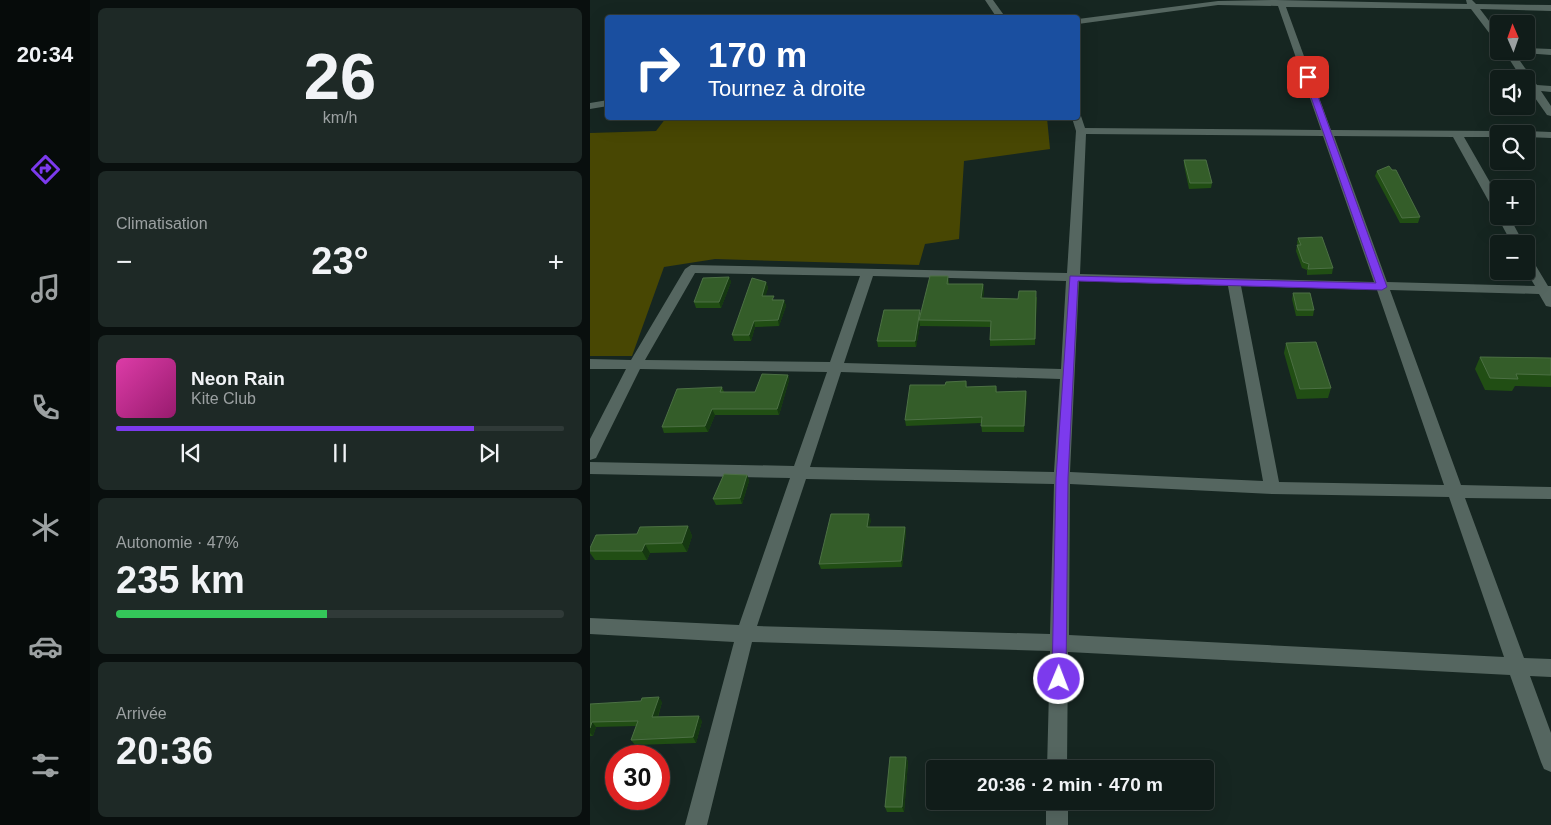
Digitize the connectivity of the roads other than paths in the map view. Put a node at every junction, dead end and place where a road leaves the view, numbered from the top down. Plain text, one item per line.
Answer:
1 (989, 0) edge
2 (1281, 1) edge
3 (1471, 4) edge
4 (1551, 8) edge
5 (1000, 15) edge
6 (1080, 21) edge
7 (1490, 28) edge
8 (1535, 51) edge
9 (1551, 52) edge
10 (1535, 88) edge
11 (1551, 89) edge
12 (1535, 91) edge
13 (605, 103) edge
14 (590, 106) edge
15 (1551, 113) edge
16 (1078, 120) edge
17 (1081, 131) junction
18 (1328, 133) junction
19 (1457, 134) junction
20 (1490, 134) edge
21 (1535, 134) edge
22 (1551, 134) edge
23 (1490, 194) edge
24 (868, 272) junction
25 (1535, 272) edge
26 (1073, 278) junction
27 (1234, 283) junction
28 (1382, 287) junction
29 (1547, 290) edge
30 (1551, 303) edge
31 (590, 364) edge
32 (636, 364) junction
33 (834, 367) junction
34 (1068, 374) junction
35 (590, 454) edge
36 (590, 468) edge
37 (801, 472) junction
38 (1062, 478) junction
39 (1272, 488) junction
40 (1455, 492) junction
41 (1551, 493) edge
42 (590, 626) edge
43 (744, 634) junction
44 (1060, 643) junction
45 (1517, 666) junction
46 (1551, 668) edge
47 (1058, 760) edge
48 (1551, 762) edge
49 (1057, 810) edge
50 (696, 825) edge
51 (1056, 825) edge

1 - 5 street
2 - 3 street
2 - 6 street
2 - 18 street
3 - 4 street
3 - 7 street
8 - 9 street
10 - 11 street
12 - 15 street
13 - 14 street
16 - 17 street
17 - 18 street
17 - 26 street
18 - 19 street
18 - 28 street
19 - 20 street
19 - 23 street
21 - 22 street
24 - 26 street
24 - 32 street
24 - 33 street
25 - 29 street
26 - 27 street
26 - 34 street
27 - 28 street
27 - 39 street
28 - 29 street
28 - 40 street
29 - 30 street
31 - 32 street
32 - 33 street
32 - 35 street
33 - 34 street
33 - 37 street
34 - 38 street
36 - 37 street
37 - 38 street
37 - 43 street
38 - 39 street
38 - 44 street
39 - 40 street
40 - 41 street
40 - 45 street
42 - 43 street
43 - 44 street
43 - 50 street
44 - 45 street
44 - 47 street
45 - 46 street
45 - 48 street
49 - 51 street

